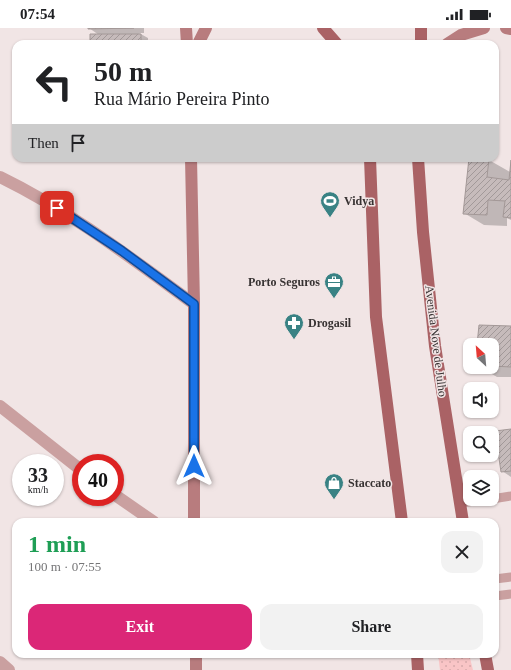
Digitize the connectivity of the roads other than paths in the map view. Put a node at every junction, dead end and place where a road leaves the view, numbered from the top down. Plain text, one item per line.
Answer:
1 (186, 28) edge
2 (206, 28) edge
3 (323, 28) edge
4 (421, 28) edge
5 (484, 28) edge
6 (506, 28) edge
7 (511, 29) edge
8 (187, 40) edge
9 (200, 40) edge
10 (334, 40) edge
11 (420, 40) edge
12 (453, 40) edge
13 (191, 162) edge
14 (370, 162) edge
15 (418, 162) edge
16 (0, 177) edge
17 (194, 304) junction
18 (0, 406) edge
19 (72, 463) edge
20 (511, 496) edge
21 (499, 498) edge
22 (124, 501) edge
23 (460, 503) junction
24 (463, 503) edge
25 (148, 518) edge
26 (194, 518) edge
27 (401, 518) edge
28 (462, 518) edge
29 (511, 577) edge
30 (499, 578) edge
31 (511, 594) edge
32 (499, 596) edge
33 (196, 658) edge
34 (417, 658) edge
35 (486, 658) edge
36 (0, 662) edge
37 (9, 670) edge
38 (196, 670) edge
39 (418, 670) edge
40 (488, 670) edge

1 - 8 street
2 - 9 street
3 - 10 main road
4 - 11 main road
5 - 12 street
6 - 7 street
13 - 17 street
14 - 27 main road
15 - 23 main road, Avenida Nove de Julho
16 - 17 street
17 - 26 street
18 - 19 street
20 - 21 lane
22 - 25 street
23 - 24 lane
23 - 28 main road, Avenida Nove de Julho
29 - 30 lane
31 - 32 lane
33 - 38 street
34 - 39 main road
35 - 40 main road
36 - 37 street

